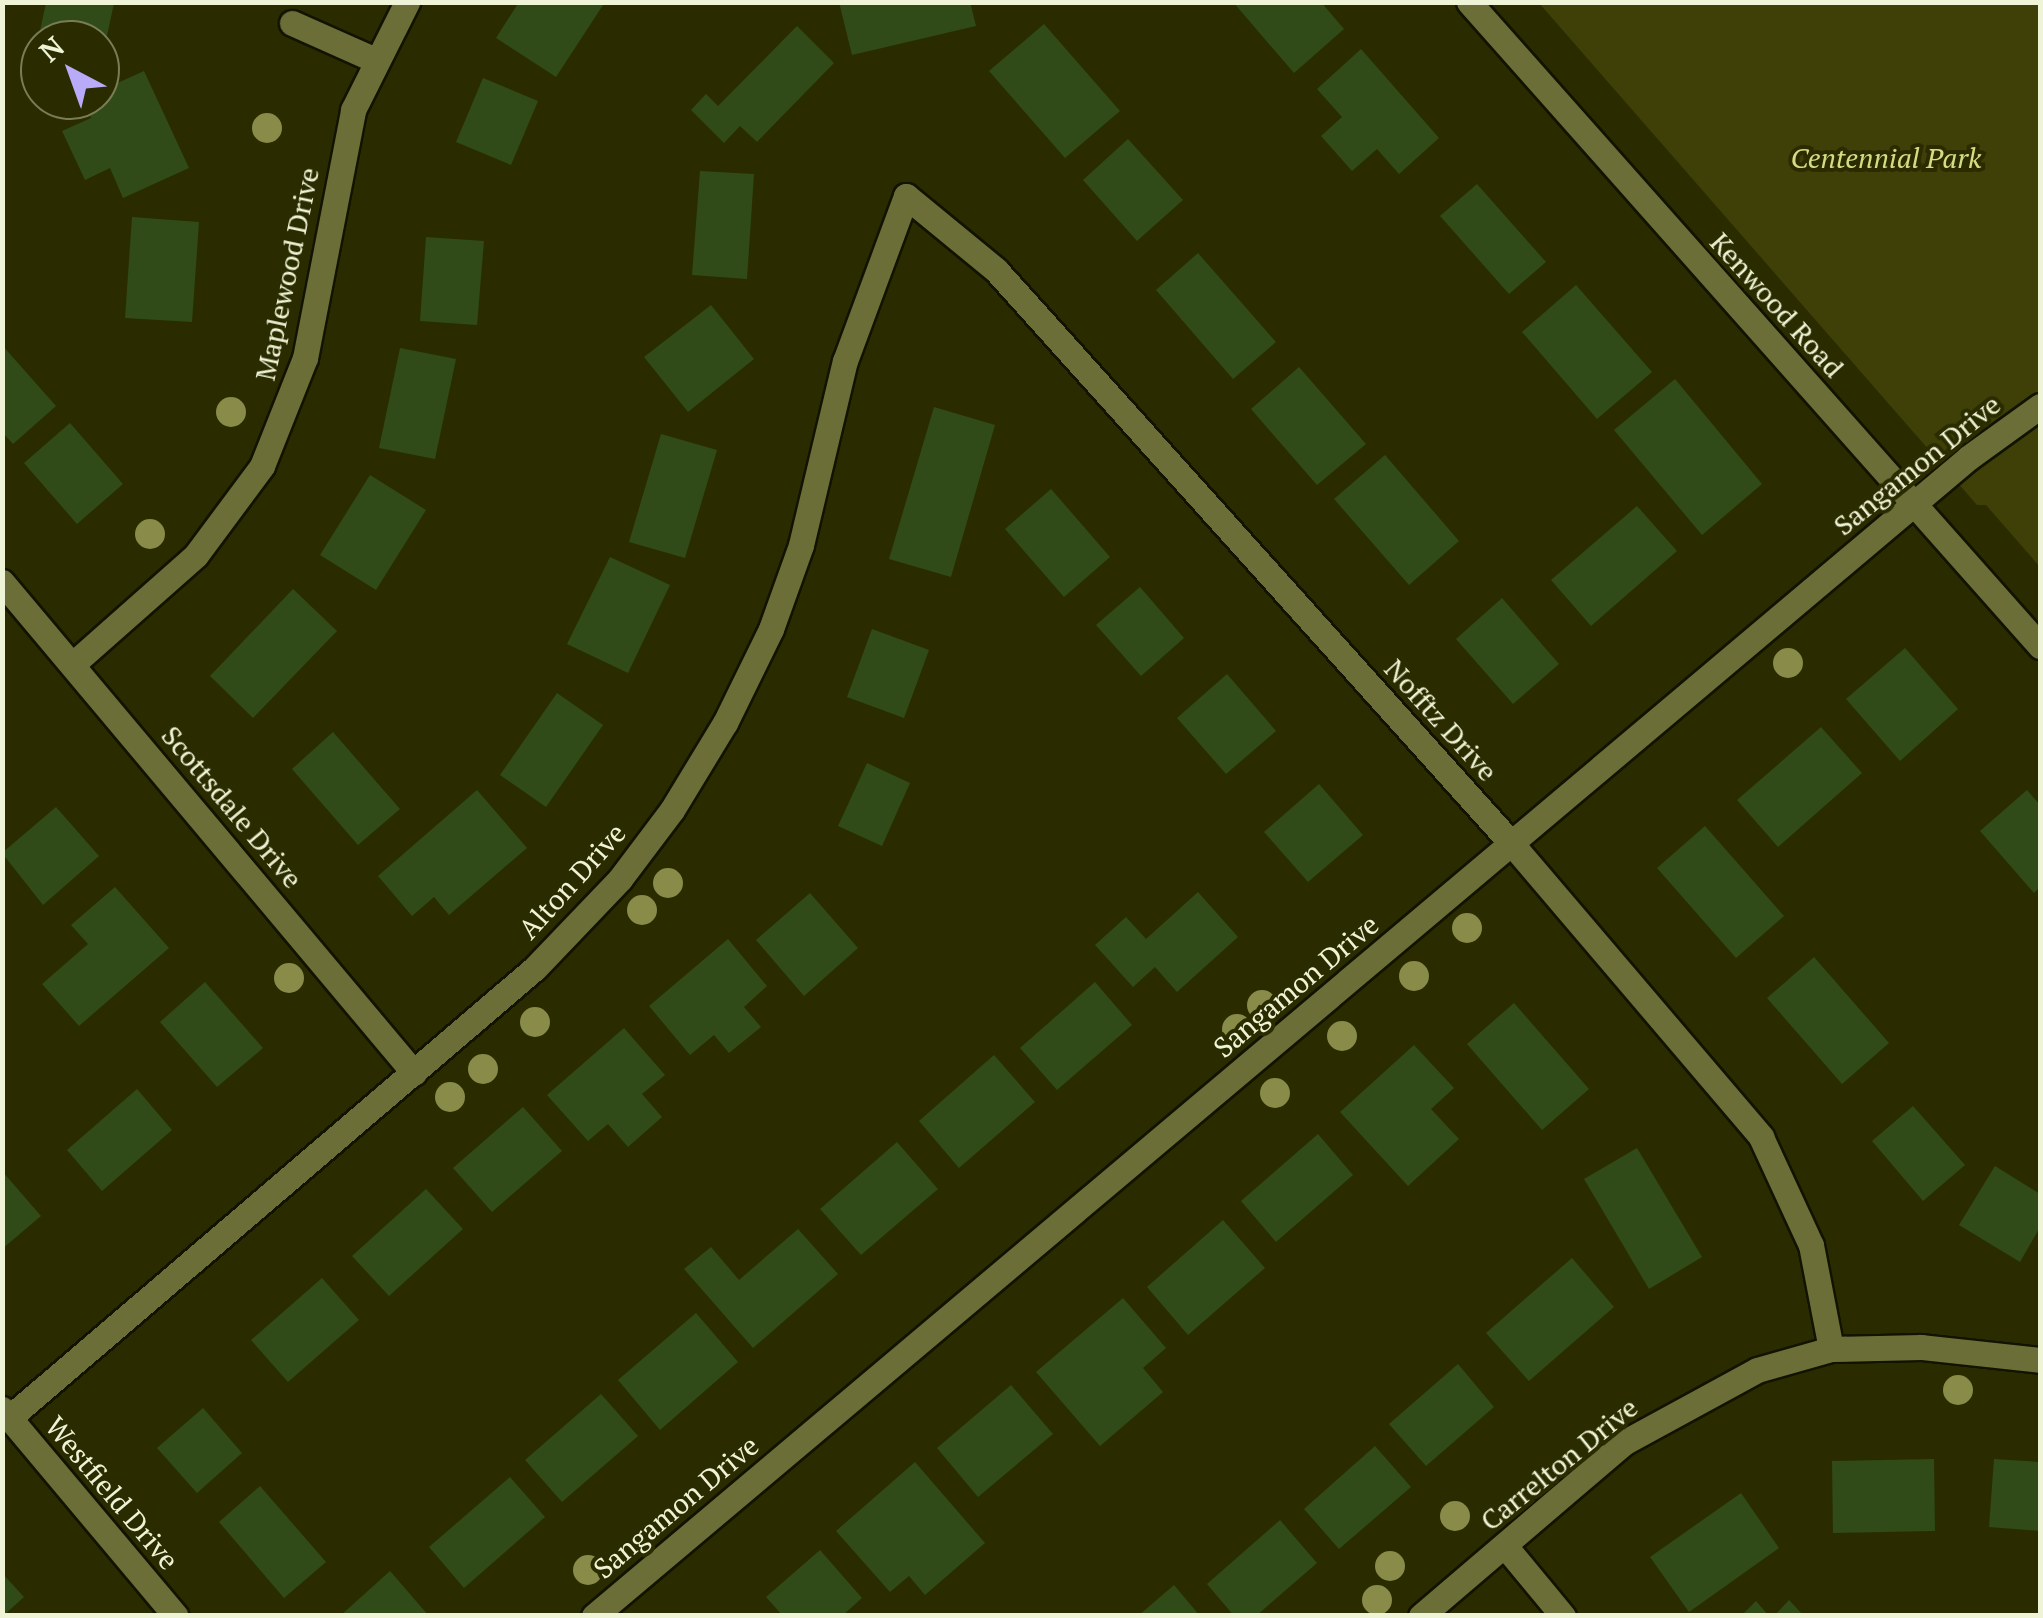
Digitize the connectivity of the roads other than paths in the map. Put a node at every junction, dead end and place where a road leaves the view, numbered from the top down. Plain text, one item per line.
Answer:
1 (407, 2) edge
2 (1468, 2) edge
3 (292, 23) dead end
4 (373, 59) junction
5 (906, 196) joint
6 (2040, 406) edge
7 (1915, 505) junction
8 (2, 582) edge
9 (2040, 646) edge
10 (73, 664) junction
11 (1512, 844) junction
12 (414, 1073) junction
13 (1831, 1349) junction
14 (2040, 1360) edge
15 (6, 1414) edge
16 (1504, 1546) junction
17 (176, 1616) edge
18 (594, 1616) edge
19 (1421, 1616) edge
20 (1563, 1616) edge

1 - 4 street, Maplewood Drive
2 - 7 street, Kenwood Road
3 - 4 street
4 - 10 street, Maplewood Drive
5 - 11 street, Nofftz Drive
5 - 12 street, Alton Drive
6 - 7 street, Sangamon Drive
7 - 9 street, Kenwood Road
7 - 11 street, Sangamon Drive
8 - 10 street, Scottsdale Drive
10 - 12 street, Scottsdale Drive
11 - 13 street, Nofftz Drive
11 - 18 street, Sangamon Drive
12 - 15 street, Alton Drive
13 - 14 street, Carrelton Drive
13 - 16 street, Carrelton Drive
15 - 17 street, Westfield Drive
16 - 19 street, Carrelton Drive
16 - 20 street

